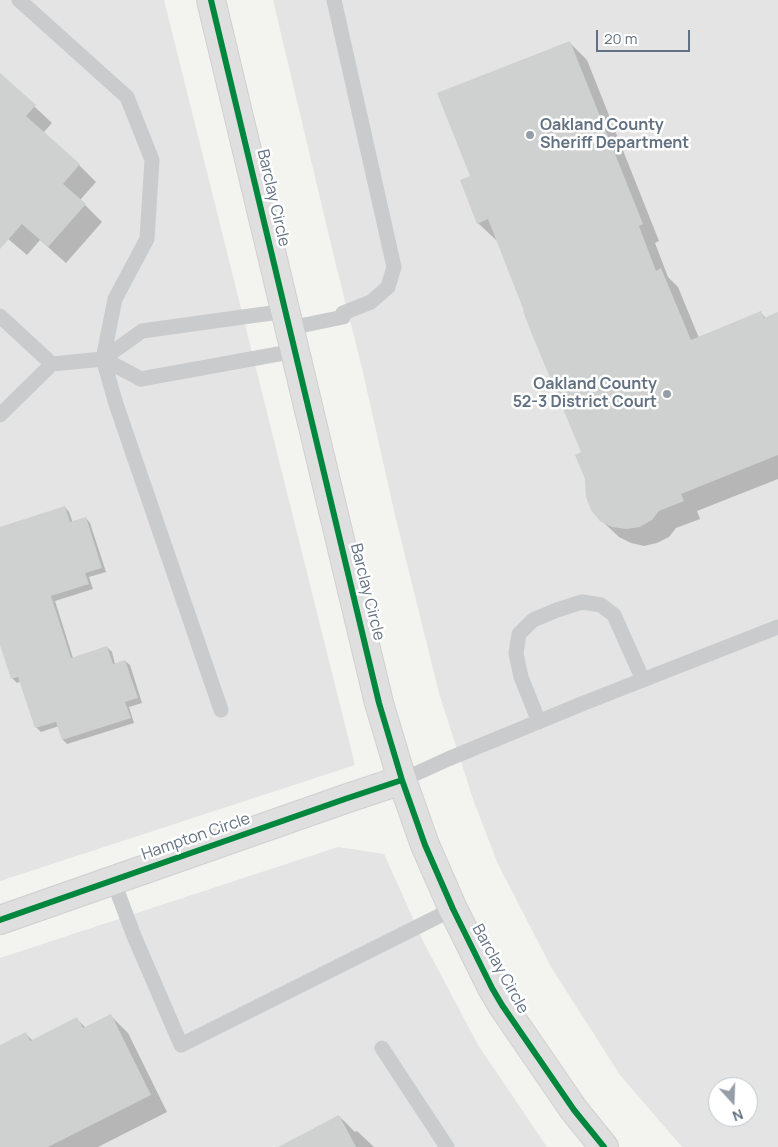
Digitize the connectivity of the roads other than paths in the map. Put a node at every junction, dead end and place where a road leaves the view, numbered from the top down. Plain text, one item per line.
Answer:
1 (19, 0) edge
2 (211, 0) edge
3 (334, 0) edge
4 (0, 316) edge
5 (291, 330) junction
6 (103, 359) junction
7 (52, 364) junction
8 (0, 415) edge
9 (778, 627) edge
10 (643, 680) junction
11 (221, 710) dead end
12 (539, 722) junction
13 (402, 780) junction
14 (113, 880) junction
15 (453, 909) junction
16 (0, 920) edge
17 (382, 1048) dead end
18 (447, 1147) edge
19 (604, 1147) edge

1 - 6 lane
2 - 5 street, Barclay Circle
3 - 5 lane
4 - 7 lane
5 - 6 lane
5 - 6 lane
5 - 13 street, Barclay Circle
6 - 7 lane
6 - 11 lane
7 - 8 lane
9 - 10 lane
10 - 12 lane
10 - 12 lane
12 - 13 lane
13 - 14 street, Hampton Circle
13 - 15 street, Barclay Circle
14 - 15 lane
14 - 16 street, Hampton Circle
15 - 19 street, Barclay Circle
17 - 18 lane

